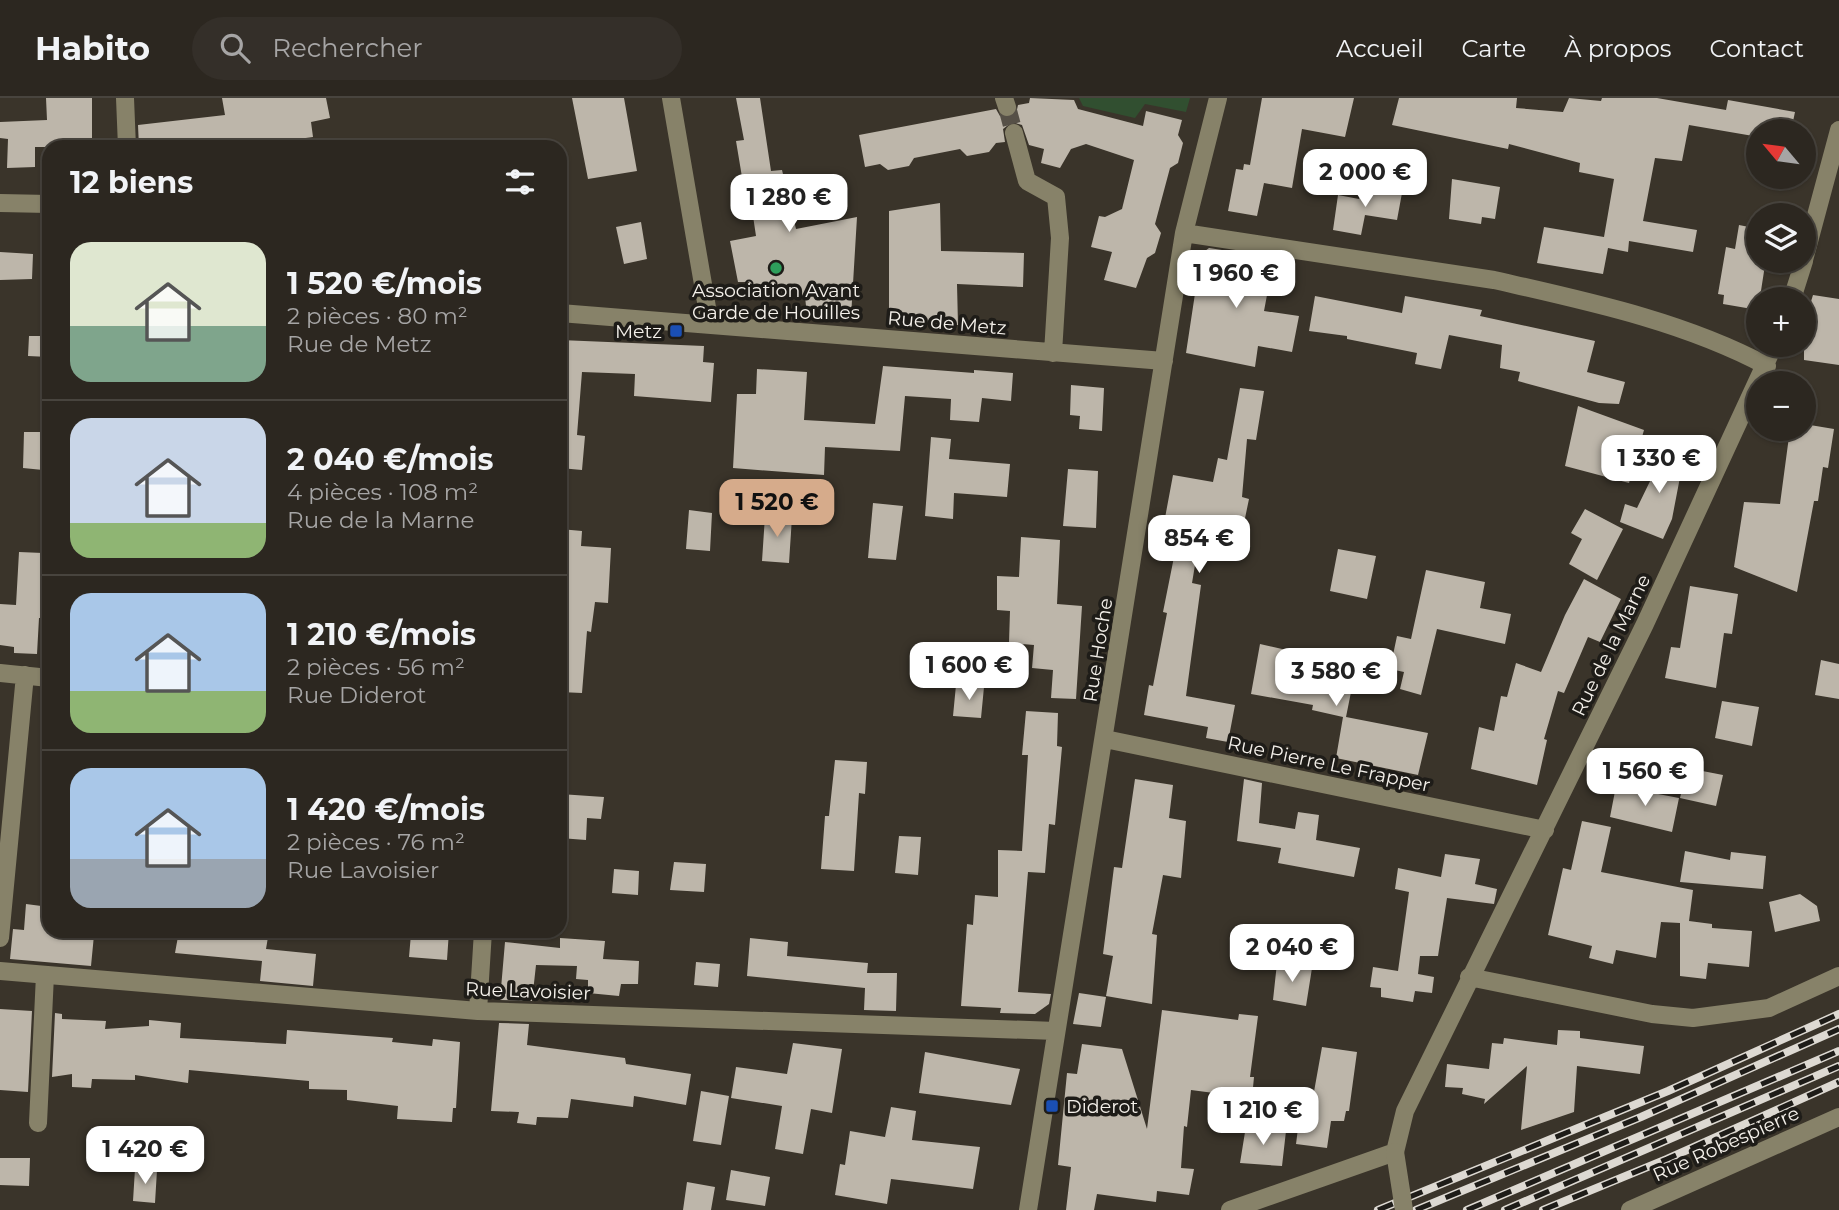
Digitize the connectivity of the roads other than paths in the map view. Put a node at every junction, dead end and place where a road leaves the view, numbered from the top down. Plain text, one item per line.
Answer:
1 (125, 98) edge
2 (671, 98) edge
3 (1219, 98) edge
4 (1839, 130) edge
5 (1014, 133) tunnel mouth
6 (127, 140) edge
7 (1831, 200) edge
8 (0, 202) edge
9 (42, 204) edge
10 (1184, 233) junction
11 (1816, 233) edge
12 (567, 314) edge
13 (710, 325) junction
14 (1053, 353) junction
15 (1770, 357) edge
16 (1164, 361) junction
17 (1767, 366) junction
18 (0, 673) edge
19 (25, 675) junction
20 (42, 677) edge
21 (1105, 739) junction
22 (1545, 830) junction
23 (0, 938) edge
24 (483, 938) edge
25 (0, 971) edge
26 (45, 975) junction
27 (1839, 976) edge
28 (1469, 977) junction
29 (478, 1011) junction
30 (1056, 1031) junction
31 (1839, 1117) edge
32 (38, 1123) dead end
33 (1395, 1152) junction
34 (1028, 1210) edge
35 (1230, 1210) edge
36 (1404, 1210) edge
37 (1630, 1210) edge

1 - 6 street
2 - 13 street
3 - 10 street, Rue Hoche
4 - 7 street
5 - 14 street
7 - 11 street
8 - 9 street
10 - 16 street, Rue Hoche
10 - 17 street
12 - 13 street, Rue de Metz
13 - 14 street, Rue de Metz
14 - 16 street, Rue de Metz
15 - 17 street, Rue de la Marne
16 - 21 street, Rue Hoche
17 - 22 street, Rue de la Marne
18 - 19 street
19 - 20 street
19 - 23 street
21 - 22 street, Rue Pierre Le Frapper
21 - 30 street, Rue Hoche
22 - 28 street, Rue de la Marne
24 - 29 street
25 - 26 street, Rue Lavoisier
26 - 29 street, Rue Lavoisier
26 - 32 street
27 - 28 street
28 - 33 street, Rue de la Marne
29 - 30 street, Rue Lavoisier
30 - 34 street, Rue Hoche
31 - 37 street, Rue Robespierre
33 - 35 street
33 - 36 street, bridge

